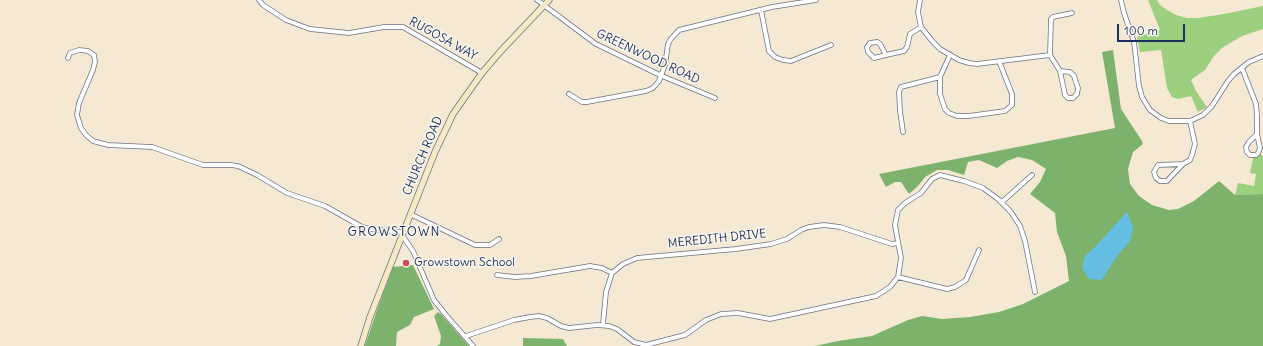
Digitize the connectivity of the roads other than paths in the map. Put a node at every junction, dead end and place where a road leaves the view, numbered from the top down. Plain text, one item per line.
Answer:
1 (259, 0) edge
2 (537, 0) edge
3 (549, 0) edge
4 (816, 0) edge
5 (920, 0) edge
6 (1121, 0) edge
7 (544, 5) junction
8 (761, 10) junction
9 (1072, 14) dead end
10 (921, 27) junction
11 (831, 45) dead end
12 (886, 55) junction
13 (950, 55) junction
14 (1050, 55) junction
15 (1263, 56) edge
16 (68, 58) dead end
17 (999, 61) junction
18 (1242, 68) junction
19 (1060, 71) junction
20 (482, 73) junction
21 (662, 76) junction
22 (940, 77) junction
23 (568, 94) dead end
24 (715, 98) dead end
25 (1190, 121) junction
26 (903, 132) dead end
27 (1257, 134) junction
28 (1183, 164) junction
29 (1032, 175) dead end
30 (1002, 202) junction
31 (410, 214) junction
32 (403, 234) junction
33 (499, 239) dead end
34 (898, 243) junction
35 (979, 250) dead end
36 (612, 273) junction
37 (497, 276) dead end
38 (898, 277) junction
39 (1035, 292) dead end
40 (603, 324) junction
41 (466, 336) junction
42 (361, 346) edge
43 (473, 346) edge

1 - 20 street, RUGOSA WAY
2 - 7 street, GREENWOOD ROAD
3 - 7 street, CHURCH ROAD
4 - 8 street
5 - 10 street
6 - 25 street
7 - 20 street, CHURCH ROAD
7 - 21 street, GREENWOOD ROAD
8 - 11 street
8 - 21 street
9 - 14 street
10 - 12 street
10 - 13 street
12 - 12 street
13 - 17 street
13 - 22 street
14 - 17 street
14 - 19 street
15 - 18 street
16 - 32 street
17 - 22 street
18 - 25 street
18 - 27 street
19 - 19 street
20 - 31 street, CHURCH ROAD
21 - 23 street
21 - 24 street, GREENWOOD ROAD
22 - 26 street
25 - 28 street
27 - 27 street
28 - 28 street
29 - 30 street
30 - 34 street
30 - 39 street
31 - 32 street, CHURCH ROAD
31 - 33 street
32 - 41 street
32 - 42 street, CHURCH ROAD
34 - 36 street, MEREDITH DRIVE
34 - 38 street
35 - 38 street
36 - 37 street
36 - 40 street
38 - 40 street
40 - 41 street
41 - 43 street

